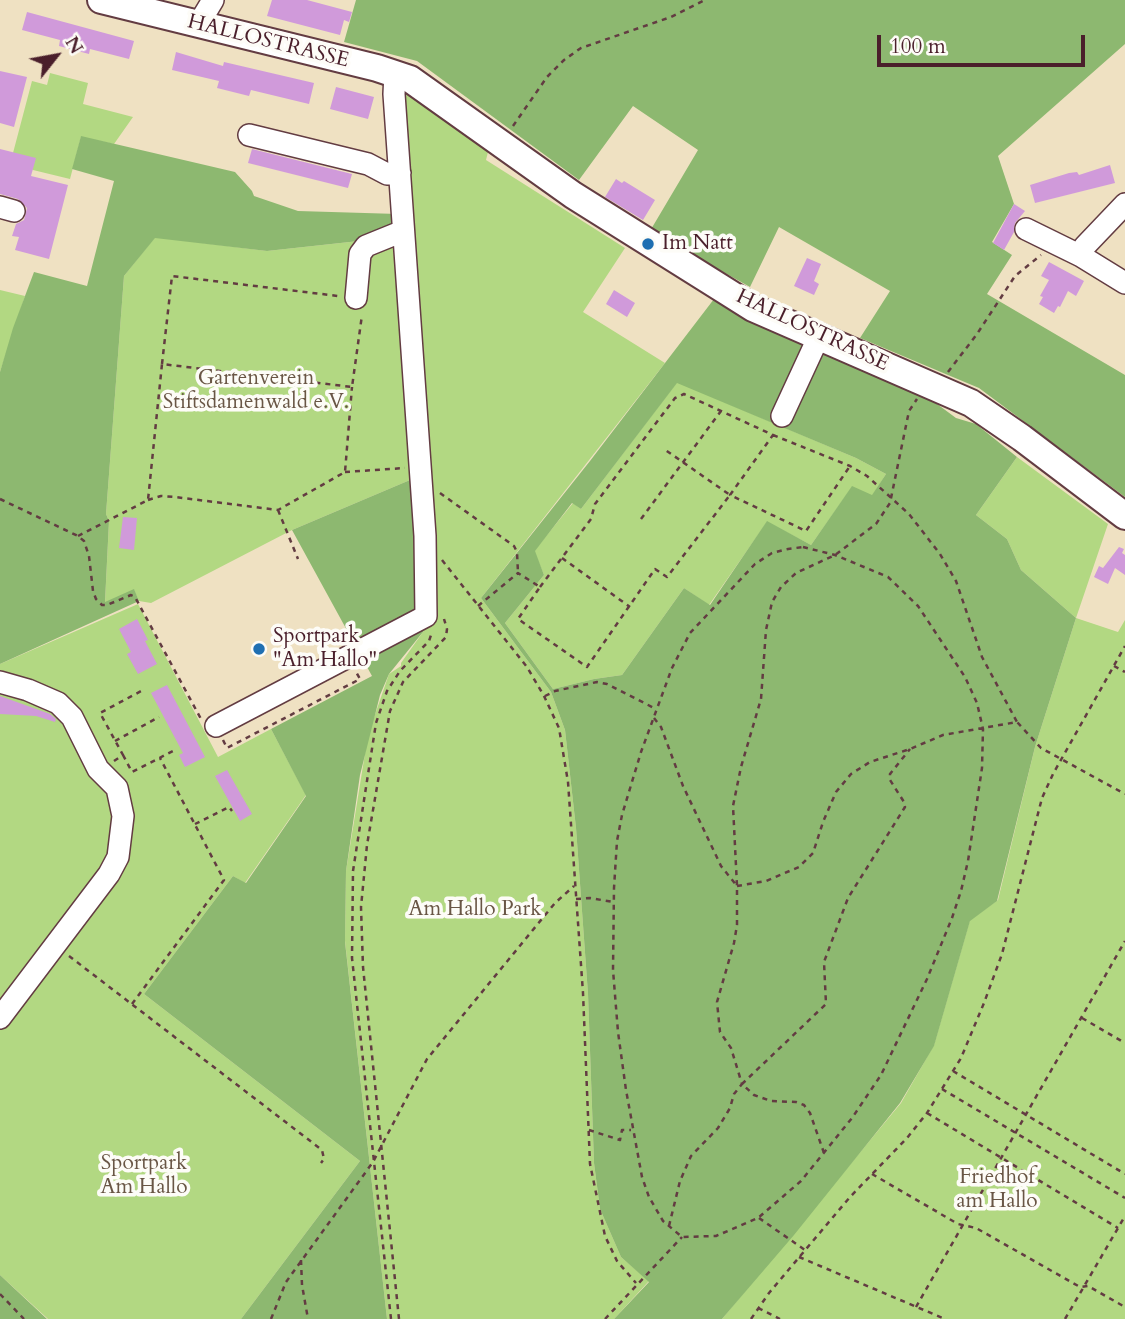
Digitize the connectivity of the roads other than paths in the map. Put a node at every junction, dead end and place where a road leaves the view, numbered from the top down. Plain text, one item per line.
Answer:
1 (102, 0) edge
2 (213, 0) edge
3 (198, 26) junction
4 (395, 73) junction
5 (249, 135) dead end
6 (400, 173) junction
7 (1125, 204) edge
8 (1026, 229) dead end
9 (403, 231) junction
10 (1081, 256) junction
11 (1125, 283) edge
12 (356, 298) road end
13 (819, 336) junction
14 (778, 426) road end
15 (1125, 516) edge
16 (0, 682) edge
17 (216, 726) road end
18 (0, 1018) edge

1 - 3 main road, HALLOSTRASSE
2 - 3 street
3 - 4 main road, HALLOSTRASSE
4 - 6 street
4 - 13 main road, HALLOSTRASSE
5 - 6 street
6 - 9 street
7 - 10 street
8 - 10 street
9 - 12 street
9 - 17 street
10 - 11 street
13 - 14 street
13 - 15 main road, HALLOSTRASSE
16 - 18 street

